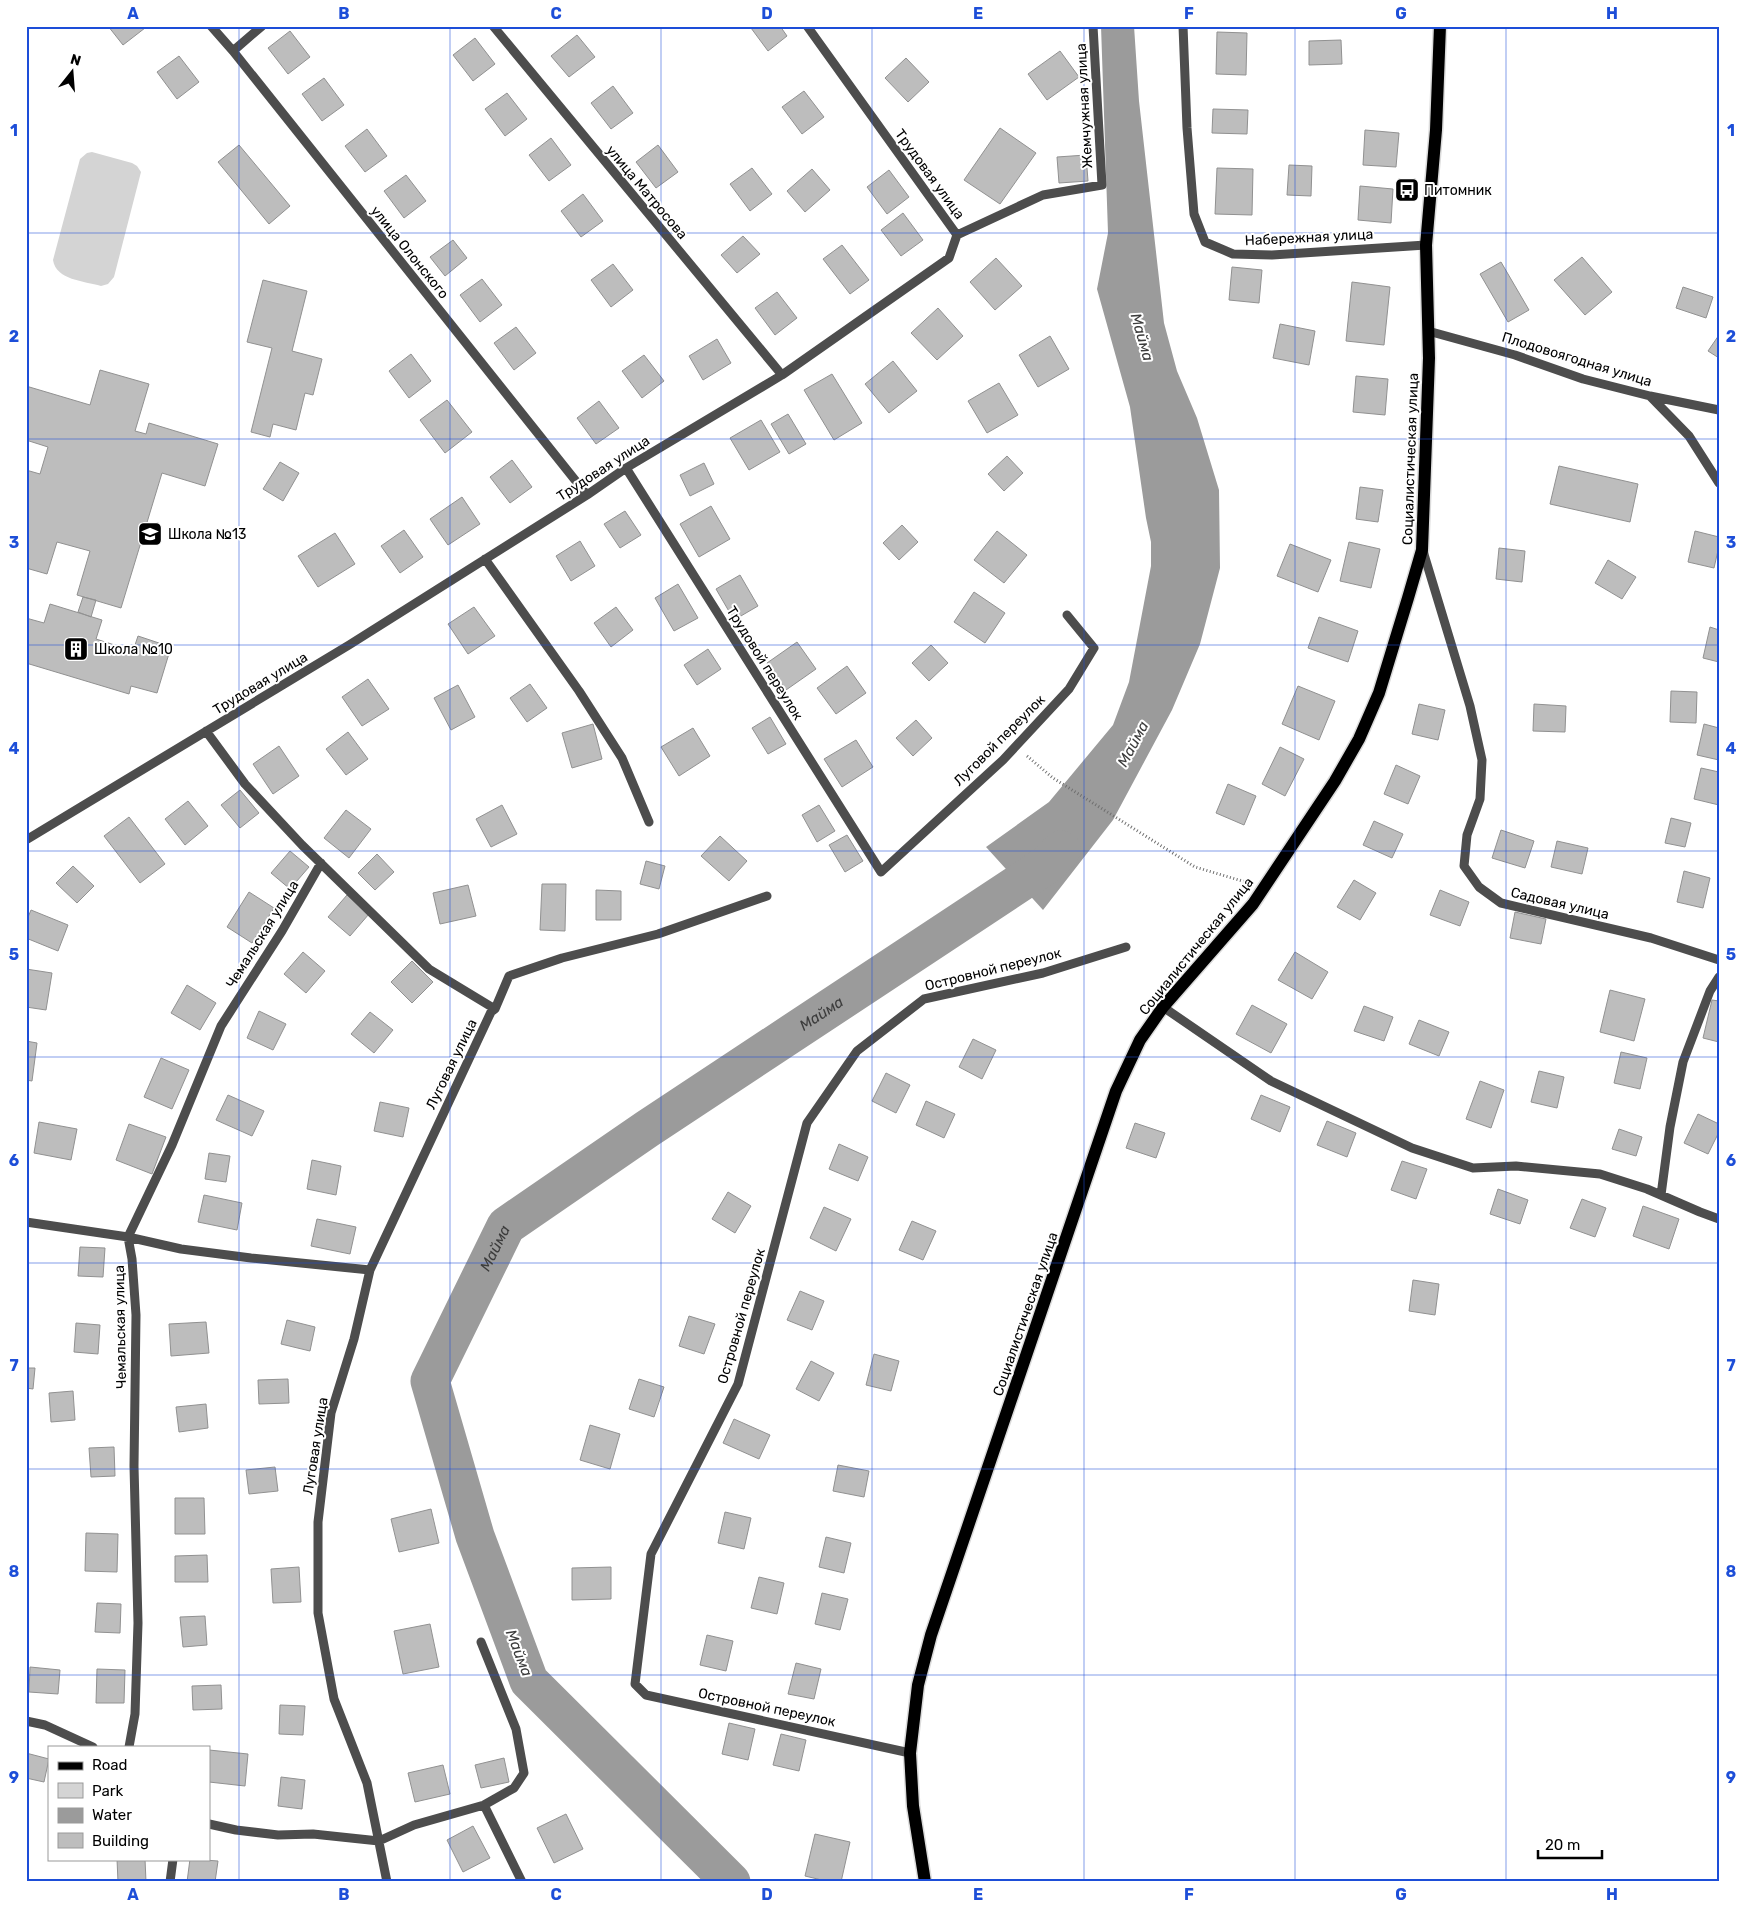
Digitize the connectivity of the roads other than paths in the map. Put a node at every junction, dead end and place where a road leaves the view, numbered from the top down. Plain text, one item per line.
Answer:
1 (211, 26) edge
2 (262, 26) edge
3 (492, 26) edge
4 (808, 26) edge
5 (1092, 26) edge
6 (1184, 26) edge
7 (1440, 26) edge
8 (233, 51) junction
9 (958, 236) junction
10 (1426, 245) junction
11 (1428, 331) junction
12 (782, 375) junction
13 (1650, 396) junction
14 (1719, 410) edge
15 (626, 468) junction
16 (1719, 483) edge
17 (587, 495) junction
18 (1422, 550) junction
19 (485, 559) junction
20 (1067, 615) dead end
21 (206, 731) junction
22 (649, 822) dead end
23 (26, 840) edge
24 (321, 863) junction
25 (881, 872) joint
26 (767, 896) dead end
27 (1126, 947) dead end
28 (1719, 960) edge
29 (1719, 977) edge
30 (1163, 1007) junction
31 (495, 1009) junction
32 (1661, 1195) junction
33 (1719, 1219) edge
34 (26, 1222) edge
35 (128, 1238) junction
36 (370, 1270) junction
37 (481, 1642) dead end
38 (26, 1721) edge
39 (91, 1746) edge
40 (130, 1746) edge
41 (910, 1753) junction
42 (484, 1804) junction
43 (210, 1824) edge
44 (379, 1841) junction
45 (173, 1860) edge
46 (170, 1882) edge
47 (386, 1882) edge
48 (522, 1882) edge
49 (925, 1882) edge

1 - 8 street, улица Олонского
2 - 8 street
3 - 12 street, улица Матросова
4 - 9 street, Трудовая улица
5 - 9 street, Жемчужная улица
6 - 10 street, Набережная улица
7 - 10 main road, Социалистическая улица
8 - 17 street, улица Олонского
9 - 12 street, Трудовая улица
10 - 11 main road, Социалистическая улица
11 - 13 street, Плодовоягодная улица
11 - 18 main road, Социалистическая улица
12 - 15 street, Трудовая улица
13 - 14 street, Плодовоягодная улица
13 - 16 street
15 - 17 street, Трудовая улица
15 - 25 street, Трудовой переулок
17 - 19 street, Трудовая улица
18 - 28 street, Садовая улица
18 - 30 main road, Социалистическая улица
19 - 21 street, Трудовая улица
19 - 22 street
20 - 25 street, Луговой переулок
21 - 23 street, Трудовая улица
21 - 24 street, Луговая улица
24 - 31 street, Луговая улица
24 - 35 street, Чемальская улица
26 - 31 street, Луговая улица
27 - 41 street, Островной переулок
29 - 32 street
30 - 32 street
30 - 41 main road, Социалистическая улица
31 - 36 street, Луговая улица
32 - 33 street
34 - 35 street
35 - 36 street
35 - 40 street, Чемальская улица
36 - 44 street, Луговая улица
37 - 42 street
38 - 39 street
41 - 49 main road, Социалистическая улица
42 - 44 street
42 - 48 street
43 - 44 street
44 - 47 street, Луговая улица
45 - 46 street

